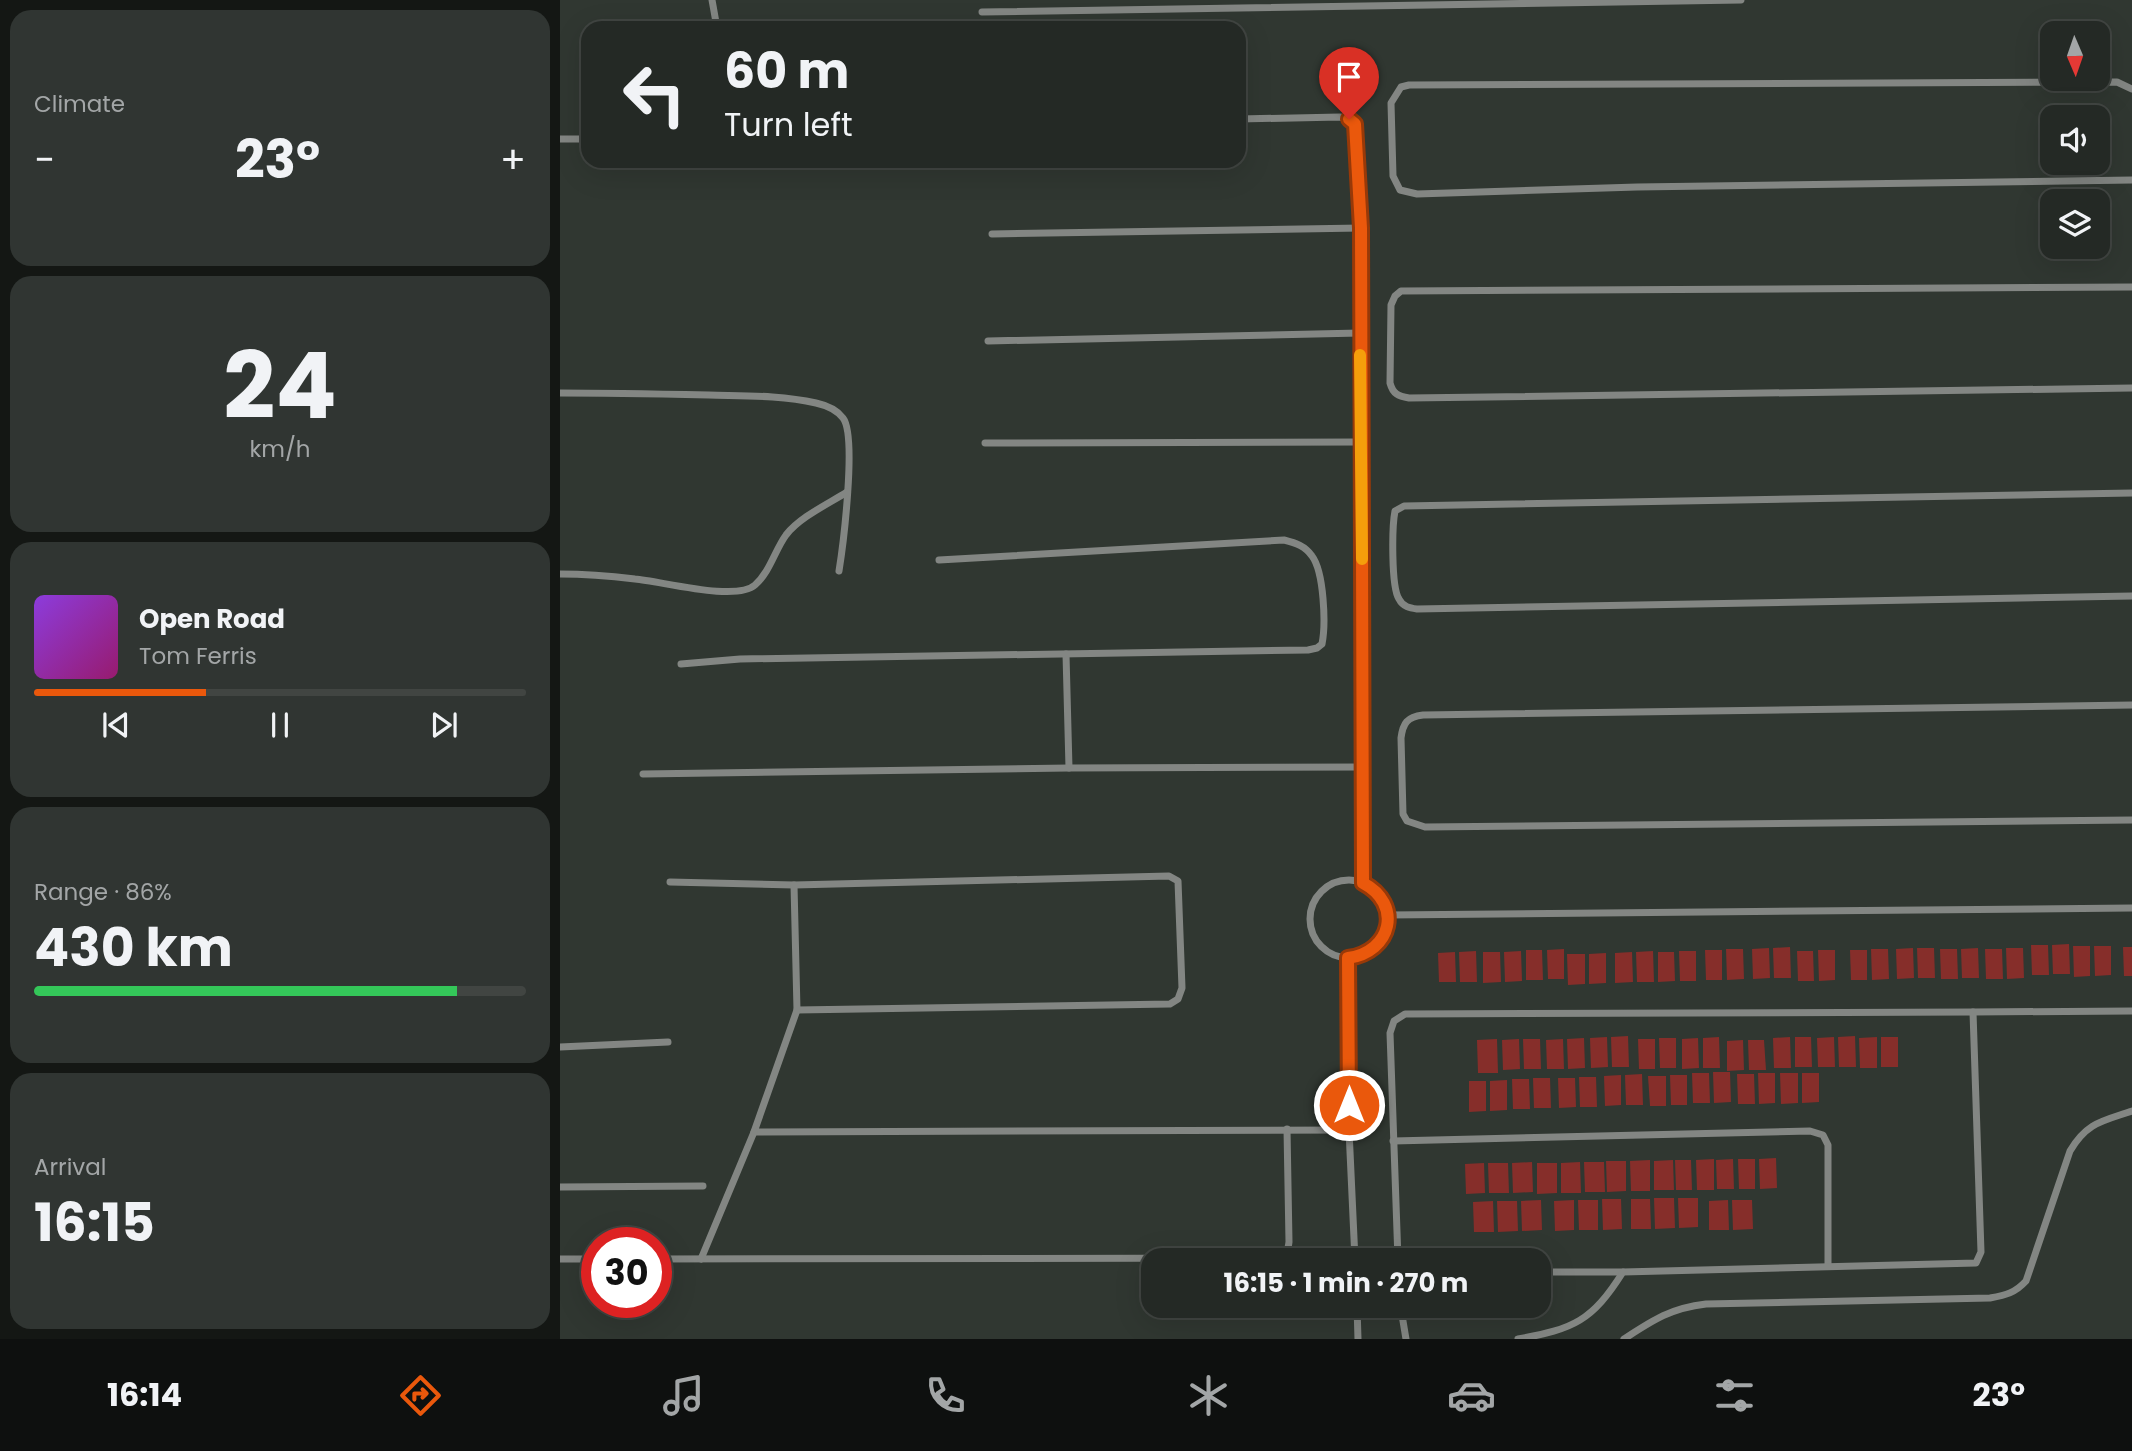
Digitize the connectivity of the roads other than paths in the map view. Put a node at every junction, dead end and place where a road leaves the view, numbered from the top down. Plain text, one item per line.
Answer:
1 (712, 0) edge
2 (1741, 0) edge
3 (982, 12) dead end
4 (716, 21) edge
5 (2132, 89) edge
6 (1246, 119) edge
7 (560, 139) edge
8 (581, 139) edge
9 (2132, 180) edge
10 (1361, 228) junction
11 (992, 234) dead end
12 (2132, 288) edge
13 (1360, 333) junction
14 (988, 341) dead end
15 (2132, 388) edge
16 (560, 393) edge
17 (1361, 442) junction
18 (985, 443) dead end
19 (847, 492) junction
20 (2132, 494) edge
21 (939, 560) dead end
22 (839, 571) dead end
23 (560, 574) edge
24 (2132, 596) edge
25 (1066, 654) junction
26 (681, 664) dead end
27 (2132, 705) edge
28 (1362, 767) junction
29 (1069, 768) junction
30 (643, 774) dead end
31 (2132, 820) edge
32 (670, 882) dead end
33 (1363, 883) junction
34 (794, 885) junction
35 (2132, 908) edge
36 (1388, 915) junction
37 (1348, 958) junction
38 (797, 1010) junction
39 (1973, 1012) junction
40 (2132, 1012) edge
41 (668, 1042) dead end
42 (560, 1047) edge
43 (2132, 1111) edge
44 (1287, 1129) junction
45 (1349, 1130) junction
46 (754, 1132) junction
47 (1393, 1141) junction
48 (704, 1186) dead end
49 (560, 1187) edge
50 (1354, 1248) edge
51 (1397, 1248) edge
52 (560, 1259) edge
53 (581, 1259) edge
54 (672, 1259) edge
55 (701, 1259) junction
56 (1828, 1266) junction
57 (1551, 1272) edge
58 (1623, 1272) junction
59 (1357, 1318) edge
60 (1402, 1318) edge
61 (1358, 1339) edge
62 (1406, 1339) edge
63 (1518, 1339) edge
64 (1624, 1339) edge

1 - 4 street
2 - 3 street
5 - 9 street
6 - 10 street
7 - 8 street
10 - 11 street
10 - 13 street
12 - 15 street
13 - 14 street
13 - 17 street
16 - 19 street
17 - 18 street
17 - 28 street
19 - 22 street
19 - 23 street
20 - 24 street
21 - 25 street
25 - 26 street
25 - 29 street
27 - 31 street
28 - 29 street
28 - 33 street
29 - 30 street
32 - 34 street
33 - 36 street
33 - 37 street
34 - 38 street
34 - 38 street
35 - 36 street
36 - 37 street
37 - 45 street
38 - 46 street
39 - 40 street
39 - 47 street
39 - 56 street
41 - 42 street
43 - 64 street
44 - 45 street
44 - 46 street
44 - 55 street
45 - 50 street
46 - 55 street
47 - 51 street
47 - 56 street
48 - 49 street
52 - 53 street
54 - 55 street
56 - 58 street
57 - 58 street
58 - 63 street
59 - 61 street
60 - 62 street

